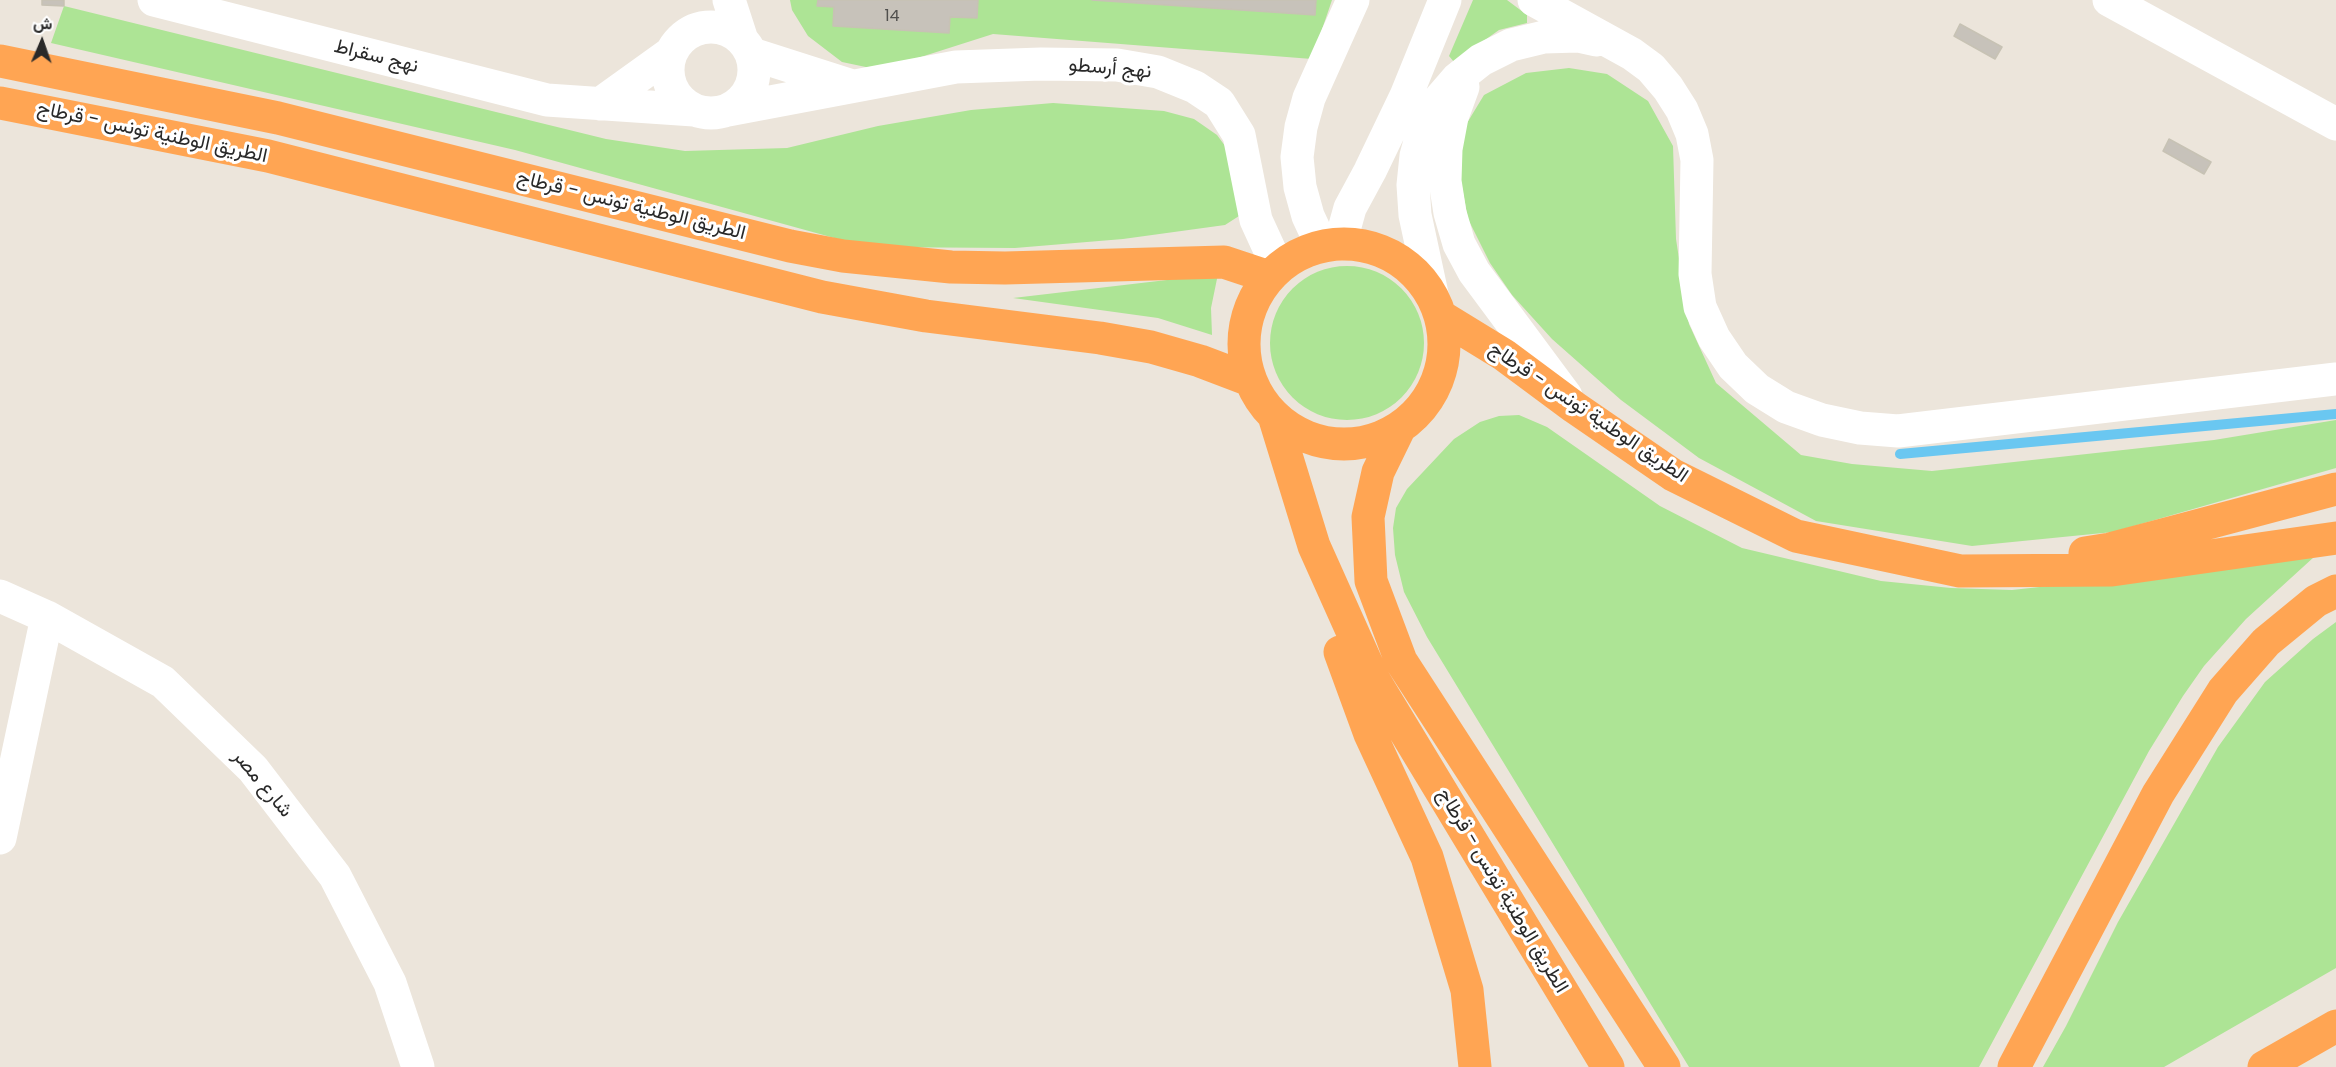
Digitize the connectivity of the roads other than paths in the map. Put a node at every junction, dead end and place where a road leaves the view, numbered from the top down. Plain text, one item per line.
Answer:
1 (154, 0) edge
2 (711, 0) edge
3 (729, 0) edge
4 (1353, 0) edge
5 (1445, 0) edge
6 (1534, 0) edge
7 (2109, 0) edge
8 (1611, 43) junction
9 (676, 46) junction
10 (747, 47) junction
11 (1481, 60) junction
12 (0, 61) edge
13 (853, 87) junction
14 (0, 103) edge
15 (600, 104) junction
16 (694, 110) junction
17 (728, 110) junction
18 (2336, 124) edge
19 (1331, 245) junction
20 (1274, 273) junction
21 (1437, 305) junction
22 (2336, 379) edge
23 (1250, 380) junction
24 (1574, 407) junction
25 (1274, 416) junction
26 (1399, 429) junction
27 (2336, 489) edge
28 (2336, 538) edge
29 (1314, 546) junction
30 (1960, 571) junction
31 (2336, 591) edge
32 (0, 596) edge
33 (47, 617) junction
34 (0, 838) edge
35 (2336, 1026) edge
36 (418, 1067) edge
37 (1475, 1067) edge
38 (1608, 1067) edge
39 (1664, 1067) edge
40 (2014, 1067) edge
41 (2264, 1067) edge

1 - 15 street, نهج سقراط
2 - 9 street
3 - 10 street
4 - 19 street
5 - 19 street
6 - 8 street
7 - 18 street
8 - 11 street
8 - 22 street
9 - 10 street
9 - 15 street
9 - 16 street
10 - 13 street, نهج أرسطو
10 - 17 street
11 - 21 street
11 - 24 street
12 - 20 highway, الطريق الوطنية تونس - قرطاج
13 - 17 street, نهج أرسطو
13 - 20 street, نهج أرسطو
14 - 23 highway, الطريق الوطنية تونس - قرطاج
15 - 16 street, نهج سقراط
16 - 17 street
19 - 20 highway, الطريق الوطنية تونس - قرطاج
19 - 21 highway, الطريق الوطنية تونس - قرطاج
20 - 23 highway, الطريق الوطنية تونس - قرطاج
21 - 24 highway, الطريق الوطنية تونس - قرطاج
21 - 26 highway, الطريق الوطنية تونس - قرطاج
23 - 25 highway, الطريق الوطنية تونس - قرطاج
24 - 30 highway, الطريق الوطنية تونس - قرطاج
25 - 26 highway, الطريق الوطنية تونس - قرطاج
25 - 29 highway, الطريق الوطنية تونس - قرطاج
26 - 39 highway
27 - 30 highway
28 - 30 highway, الطريق الوطنية تونس - قرطاج
29 - 37 highway
29 - 38 highway, الطريق الوطنية تونس - قرطاج
31 - 40 highway
32 - 33 street, شارع مصر
33 - 34 street
33 - 36 street, شارع مصر
35 - 41 highway

